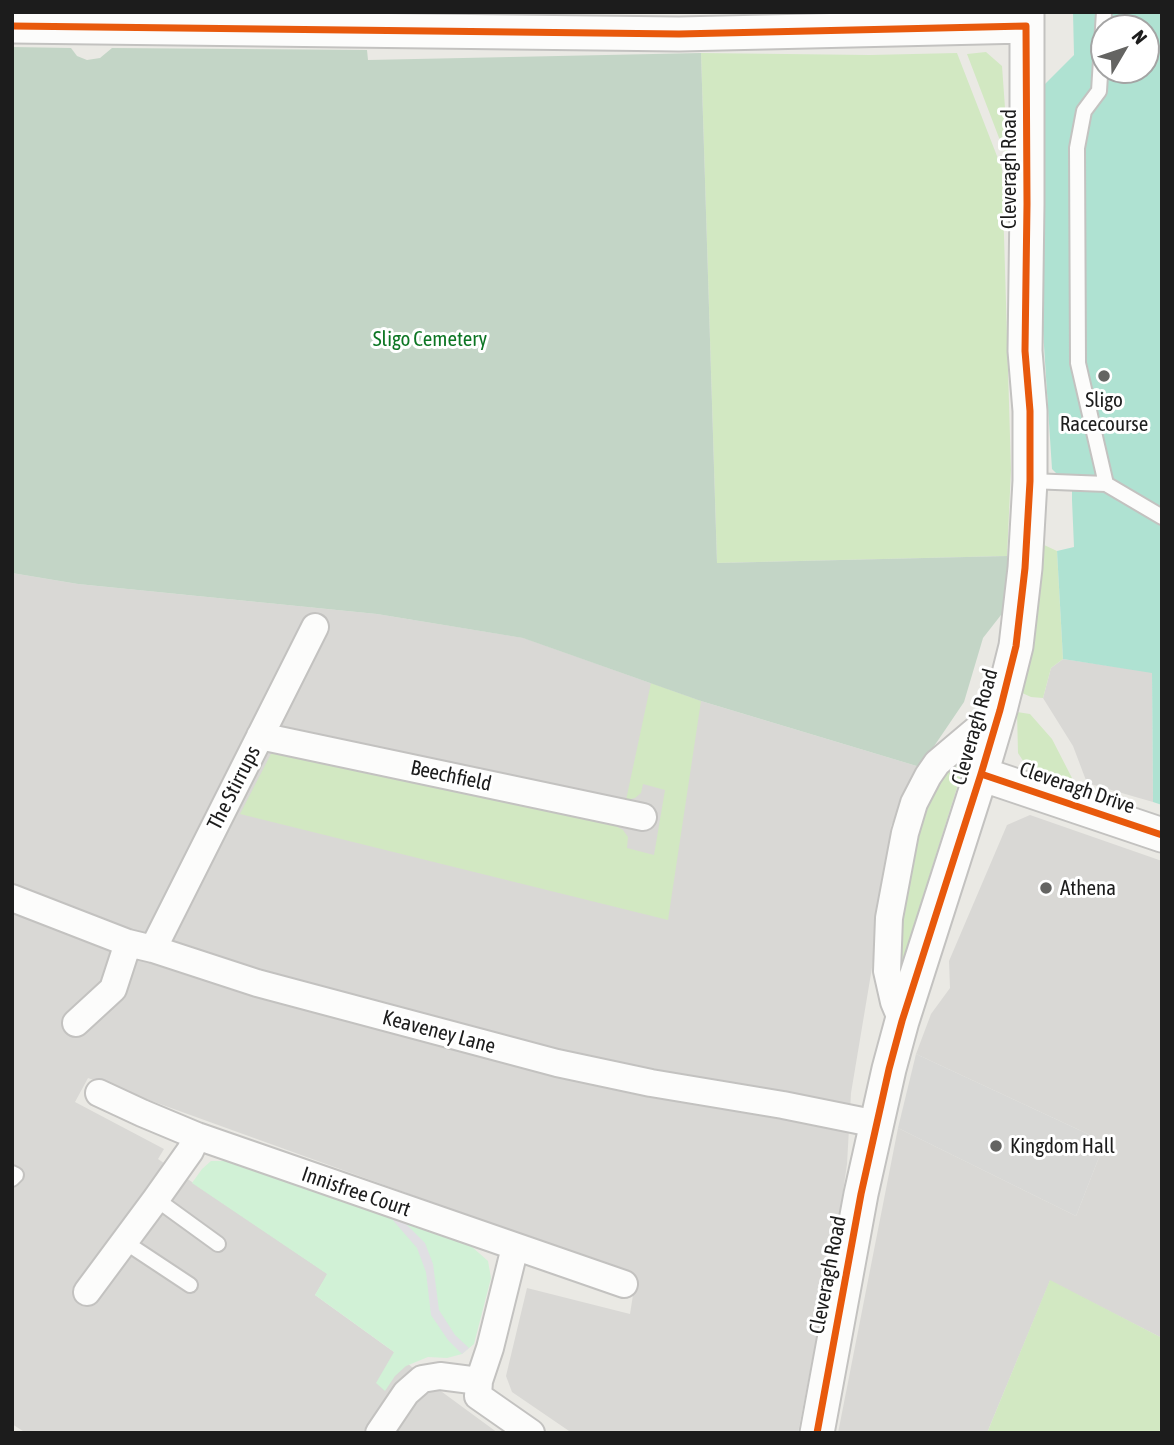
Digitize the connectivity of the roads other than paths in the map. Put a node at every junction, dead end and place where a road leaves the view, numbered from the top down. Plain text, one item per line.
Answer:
1 (1104, 12) edge
2 (1027, 19) edge
3 (144, 20) edge
4 (847, 21) edge
5 (679, 23) edge
6 (12, 26) edge
7 (1030, 481) junction
8 (1106, 484) junction
9 (1162, 517) edge
10 (315, 627) dead end
11 (1000, 710) junction
12 (260, 736) junction
13 (981, 774) junction
14 (643, 817) dead end
15 (1162, 835) edge
16 (12, 898) edge
17 (140, 946) junction
18 (902, 1021) junction
19 (76, 1023) dead end
20 (99, 1093) dead end
21 (877, 1124) junction
22 (197, 1136) junction
23 (12, 1172) edge
24 (12, 1180) edge
25 (156, 1199) junction
26 (125, 1242) junction
27 (218, 1244) dead end
28 (515, 1247) junction
29 (624, 1284) dead end
30 (190, 1285) dead end
31 (87, 1292) dead end
32 (479, 1381) junction
33 (379, 1433) edge
34 (530, 1433) edge
35 (817, 1433) edge

1 - 8 lane
2 - 4 street
2 - 7 street, Cleveragh Road
3 - 5 street
3 - 6 street
4 - 5 street
7 - 8 lane
7 - 11 street, Cleveragh Road
8 - 9 lane
10 - 12 street, The Stirrups
11 - 13 street, Cleveragh Road
11 - 18 street
12 - 14 street, Beechfield
12 - 17 street, The Stirrups
13 - 15 street, Cleveragh Drive
13 - 18 street, Cleveragh Road
16 - 17 street, Keaveney Lane
17 - 19 street, The Stirrups
17 - 21 street, Keaveney Lane
18 - 21 street, Cleveragh Road
20 - 22 street, Innisfree Court
21 - 35 street, Cleveragh Road
22 - 25 street
22 - 28 street, Innisfree Court
23 - 24 lane
25 - 26 street
25 - 27 lane
26 - 30 lane
26 - 31 street
28 - 29 street, Innisfree Court
28 - 32 street
32 - 33 street
32 - 34 street

